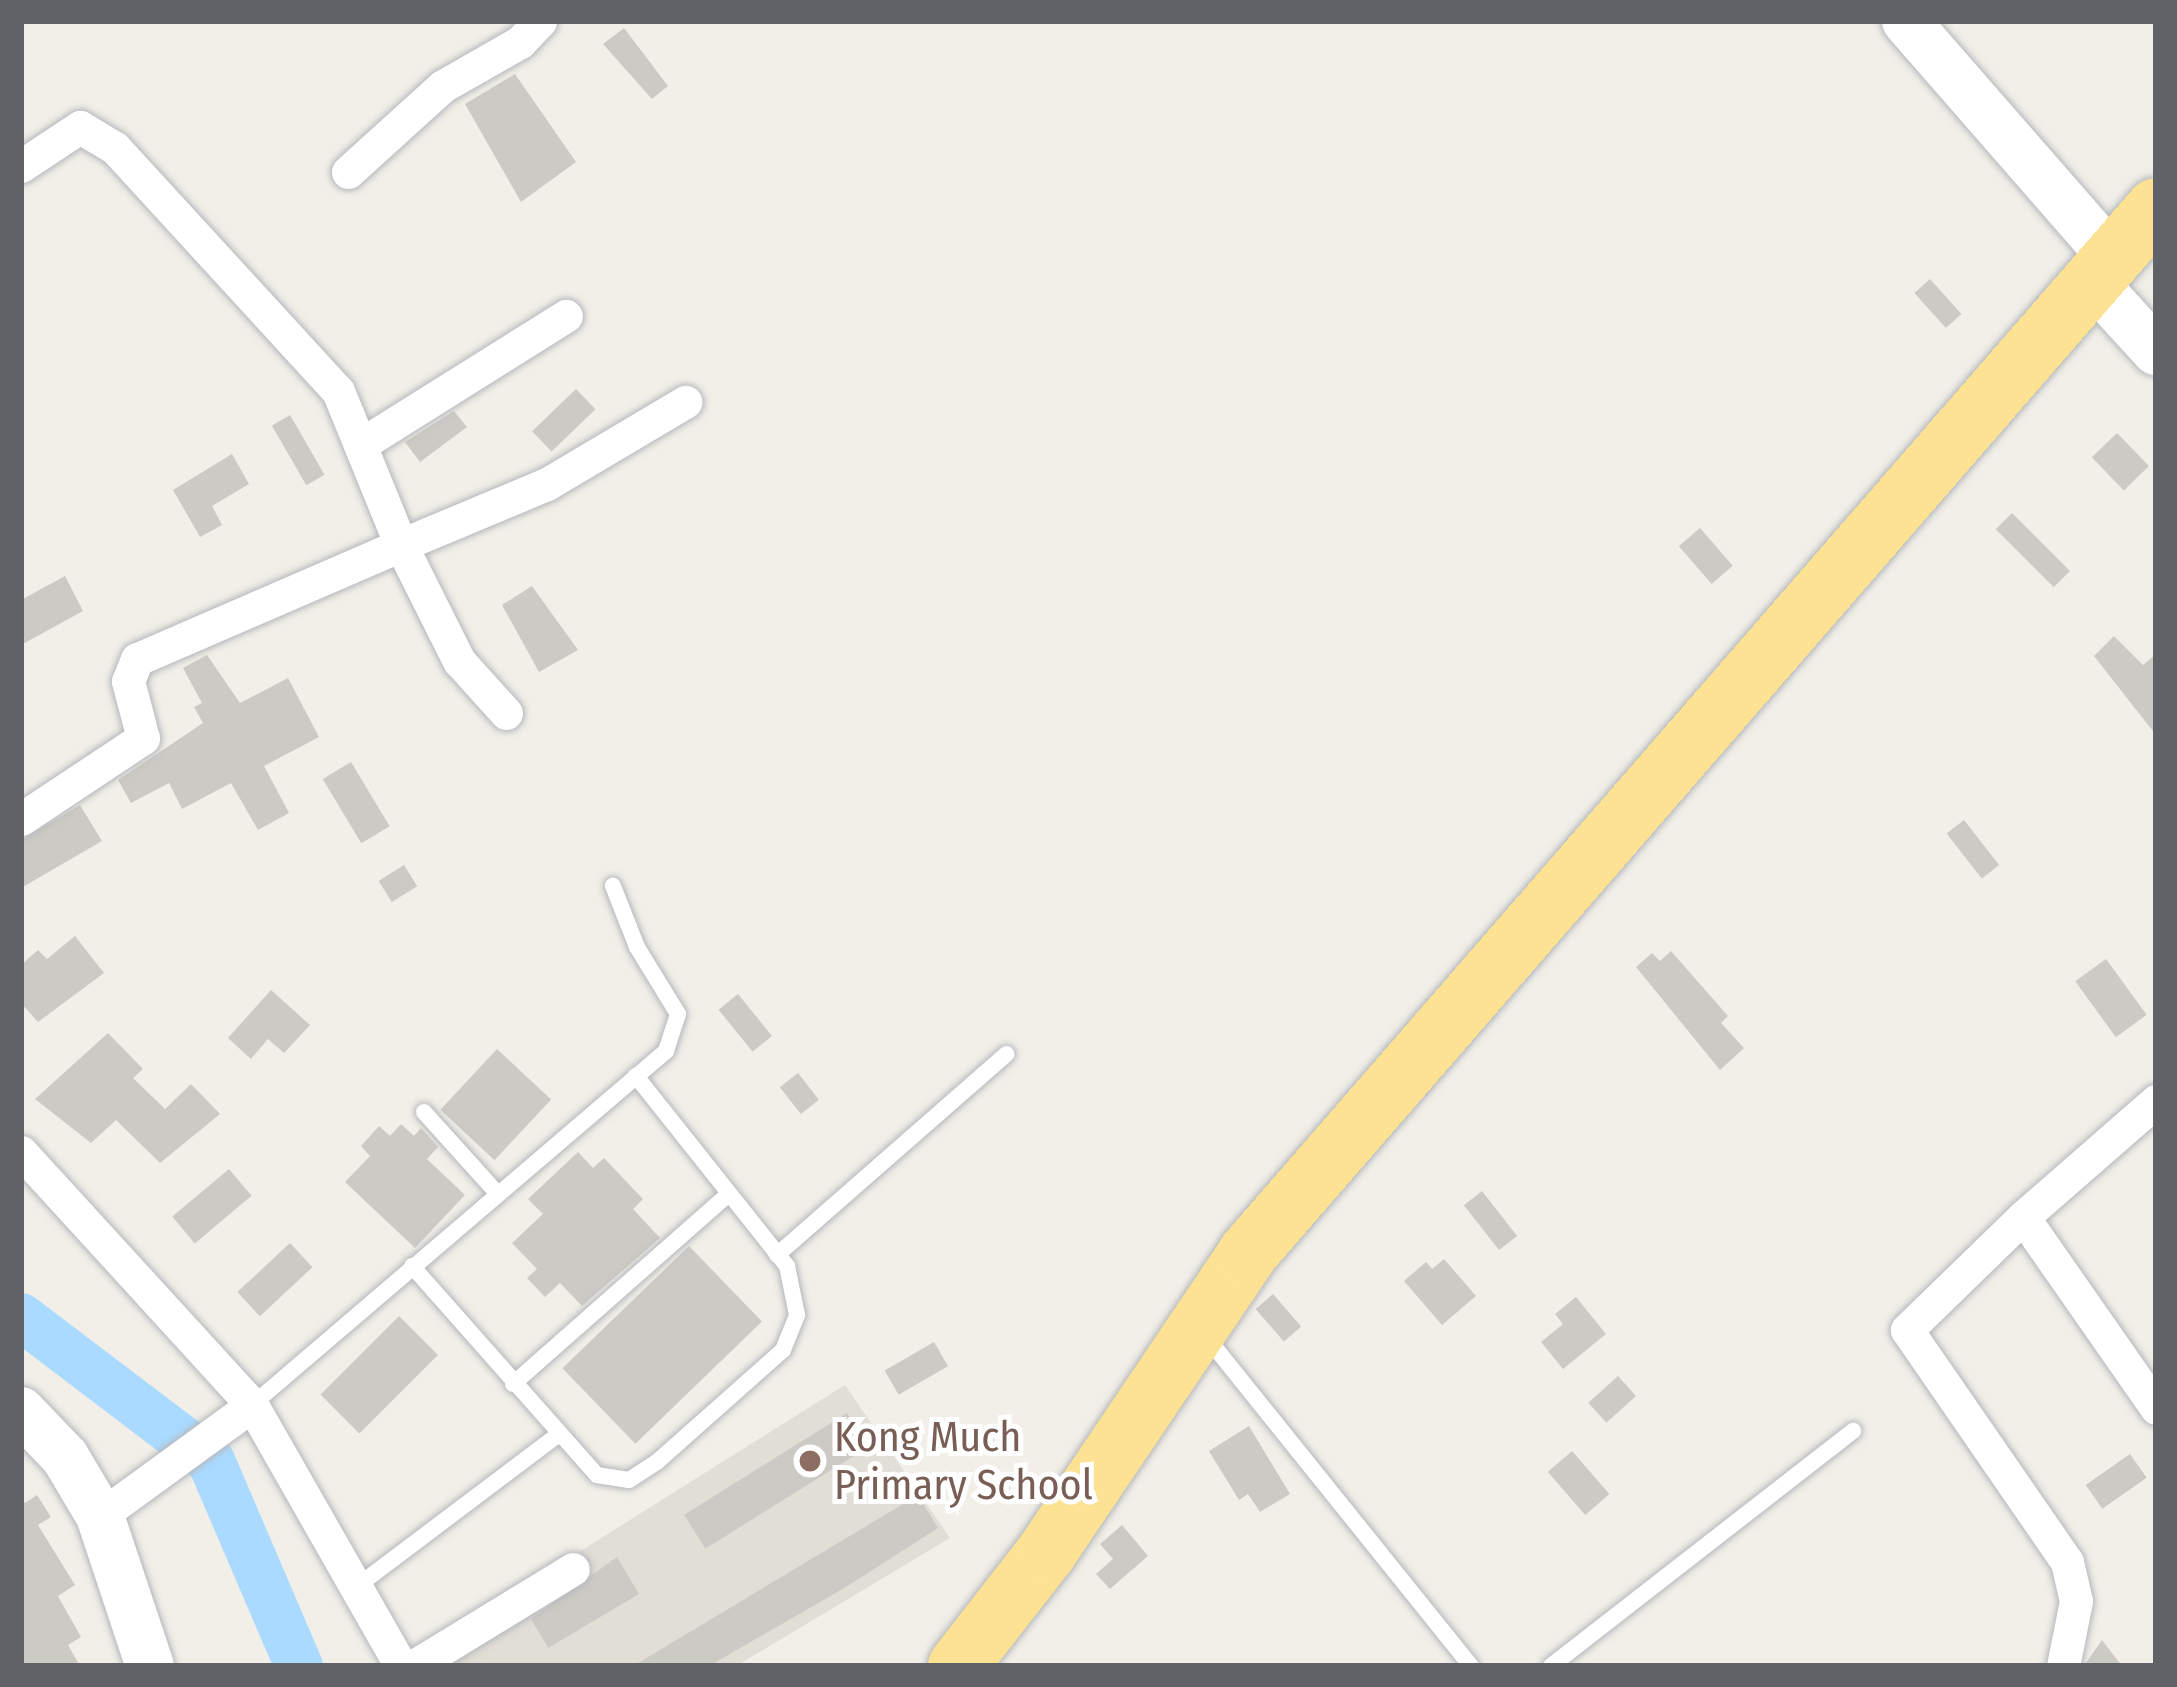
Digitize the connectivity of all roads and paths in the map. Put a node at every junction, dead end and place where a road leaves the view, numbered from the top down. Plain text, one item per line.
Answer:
1 (540, 21) edge
2 (1906, 21) edge
3 (21, 166) edge
4 (348, 172) dead end
5 (2156, 208) edge
6 (2102, 269) junction
7 (566, 316) dead end
8 (2156, 351) edge
9 (685, 402) dead end
10 (359, 445) junction
11 (400, 545) junction
12 (506, 713) dead end
13 (21, 818) edge
14 (613, 886) dead end
15 (1007, 1054) dead end
16 (636, 1076) junction
17 (2155, 1104) edge
18 (424, 1112) dead end
19 (21, 1152) edge
20 (497, 1192) junction
21 (726, 1196) junction
22 (2024, 1217) junction
23 (777, 1255) junction
24 (412, 1266) junction
25 (1196, 1324) junction
26 (513, 1384) junction
27 (2156, 1408) edge
28 (21, 1411) edge
29 (245, 1411) junction
30 (1852, 1431) dead end
31 (558, 1435) junction
32 (100, 1516) junction
33 (573, 1569) dead end
34 (360, 1584) junction
35 (150, 1666) edge
36 (401, 1666) edge
37 (414, 1666) edge
38 (958, 1666) edge
39 (1471, 1666) edge
40 (1551, 1666) edge
41 (2063, 1666) edge

1 - 4 street
2 - 6 street
3 - 10 street
5 - 6 highway
6 - 8 street
6 - 25 highway
7 - 10 street
9 - 11 street
10 - 11 street
11 - 12 street
11 - 13 street
14 - 16 lane
15 - 23 lane
16 - 20 lane
16 - 21 lane
17 - 22 street
18 - 20 lane
19 - 29 street
20 - 24 lane
21 - 23 lane
21 - 26 lane
22 - 27 street
22 - 41 street
23 - 31 lane
24 - 26 lane
24 - 29 lane
25 - 38 highway
25 - 39 lane
26 - 31 lane
28 - 32 street
29 - 32 street
29 - 34 street
30 - 40 lane
31 - 34 lane
32 - 35 street
33 - 37 street
34 - 36 street

